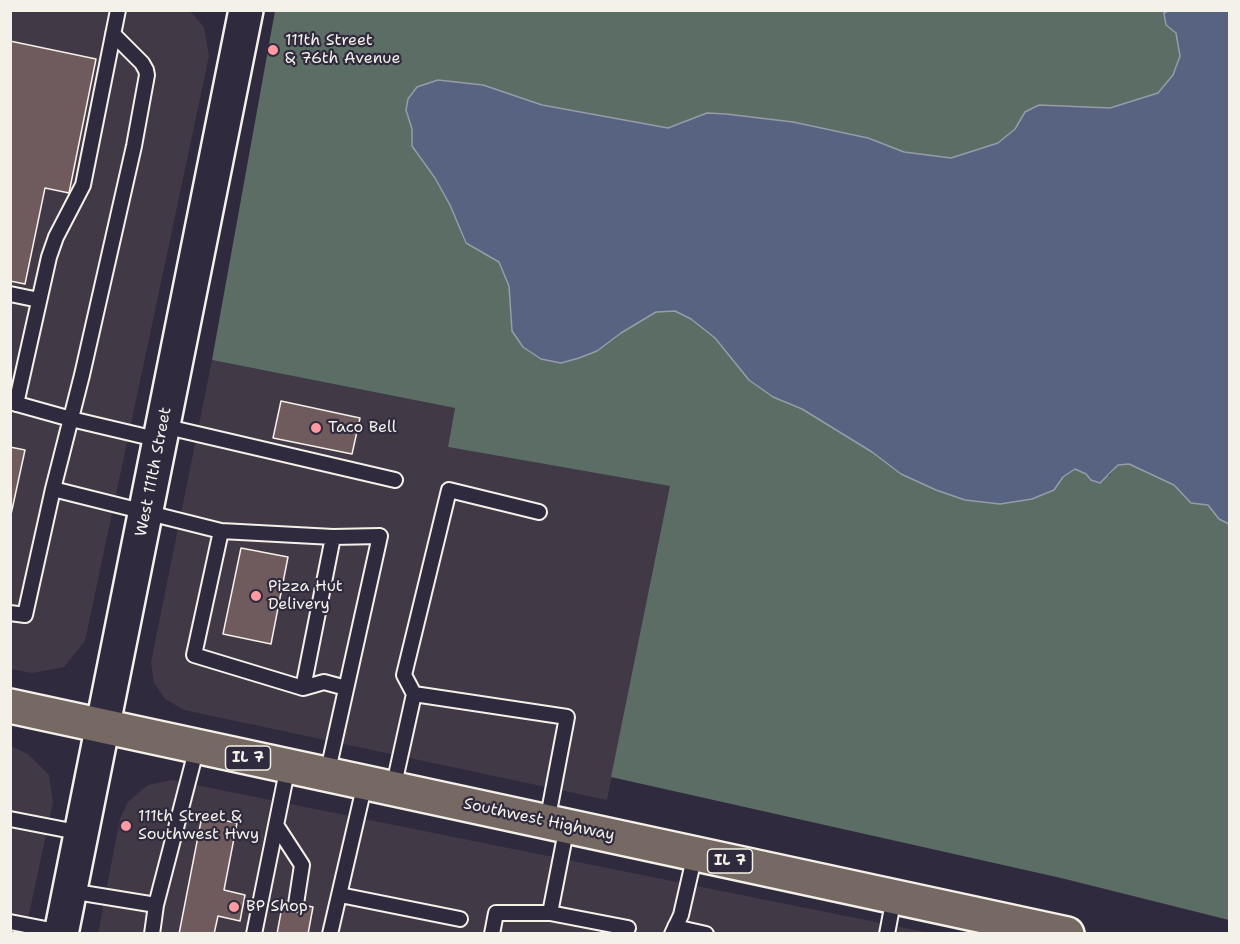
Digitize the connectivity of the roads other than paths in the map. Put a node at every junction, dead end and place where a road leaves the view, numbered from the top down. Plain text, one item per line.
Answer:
1 (118, 10) edge
2 (246, 10) edge
3 (113, 34) junction
4 (10, 294) edge
5 (39, 300) junction
6 (13, 403) edge
7 (71, 419) junction
8 (161, 433) junction
9 (395, 480) dead end
10 (53, 489) junction
11 (146, 512) junction
12 (540, 512) dead end
13 (221, 531) junction
14 (333, 537) junction
15 (10, 613) edge
16 (303, 688) junction
17 (346, 688) junction
18 (414, 694) junction
19 (10, 706) edge
20 (103, 727) junction
21 (197, 747) junction
22 (288, 766) junction
23 (327, 775) junction
24 (379, 786) junction
25 (10, 819) edge
26 (557, 824) junction
27 (276, 825) junction
28 (82, 833) junction
29 (695, 854) junction
30 (70, 891) junction
31 (340, 895) junction
32 (894, 896) junction
33 (296, 904) dead end
34 (156, 905) junction
35 (550, 913) junction
36 (460, 919) dead end
37 (10, 922) edge
38 (628, 928) dead end
39 (673, 930) edge
40 (1032, 930) edge
41 (61, 932) edge
42 (152, 933) edge
43 (254, 933) edge
44 (330, 933) edge
45 (492, 933) edge
46 (705, 933) edge
47 (887, 933) edge
48 (1067, 933) edge

1 - 3 lane
2 - 8 main road, West 111th Street
3 - 5 lane
3 - 7 lane
4 - 5 lane
5 - 6 lane
6 - 7 lane
7 - 8 lane
7 - 10 lane
8 - 9 lane
8 - 11 main road, West 111th Street
10 - 11 lane
10 - 15 lane
11 - 13 lane
11 - 20 main road, West 111th Street
12 - 18 lane
13 - 14 lane
13 - 16 lane
14 - 16 lane
14 - 17 lane
16 - 17 lane
17 - 23 lane
18 - 24 lane
18 - 26 lane
19 - 20 main road, Southwest Highway / IL 7
20 - 21 main road, Southwest Highway / IL 7
20 - 28 main road, West 111th Street
21 - 22 main road, Southwest Highway / IL 7
21 - 34 lane
22 - 23 main road, Southwest Highway / IL 7
22 - 27 lane
23 - 24 main road, Southwest Highway / IL 7
24 - 26 main road, Southwest Highway / IL 7
24 - 31 lane
25 - 28 lane
26 - 29 main road, Southwest Highway / IL 7
26 - 35 lane
27 - 33 lane
27 - 43 lane
28 - 30 main road, West 111th Street
29 - 32 main road, Southwest Highway / IL 7
29 - 39 lane
30 - 34 lane
30 - 41 main road, West 111th Street
31 - 36 lane
31 - 44 lane
32 - 40 main road, Southwest Highway / IL 7
32 - 47 lane
34 - 42 lane
35 - 38 lane
35 - 45 lane
37 - 41 lane
39 - 46 lane
40 - 48 main road, Southwest Highway / IL 7

